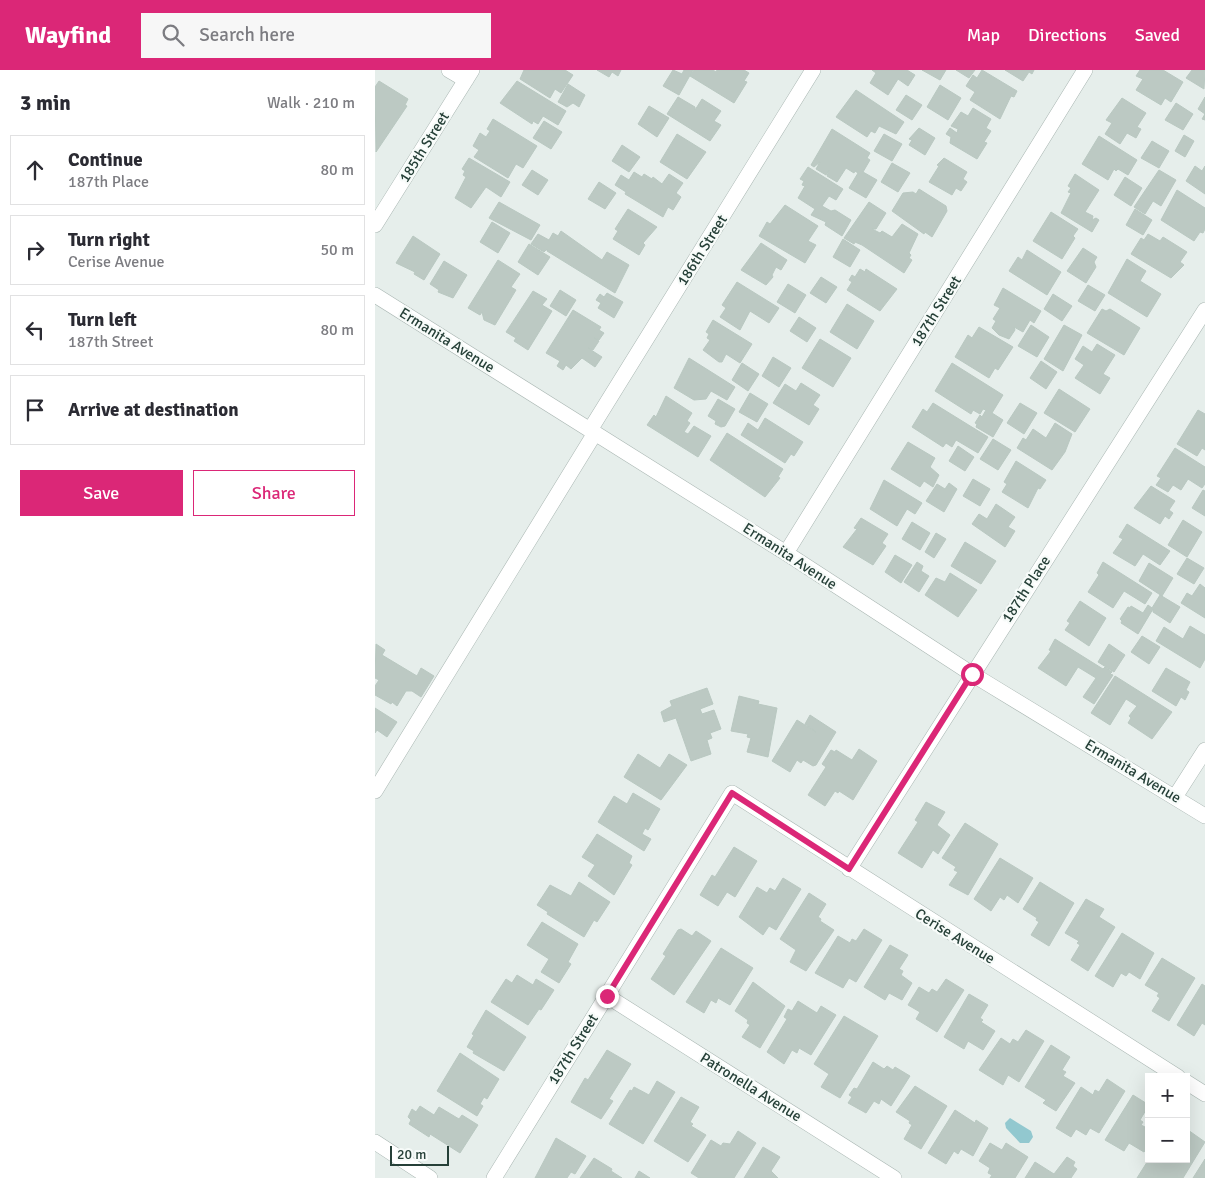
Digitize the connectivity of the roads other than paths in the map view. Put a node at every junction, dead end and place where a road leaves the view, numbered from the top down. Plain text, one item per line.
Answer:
1 (449, 70) edge
2 (813, 70) edge
3 (1085, 70) edge
4 (469, 75) edge
5 (375, 225) edge
6 (375, 295) edge
7 (1205, 310) edge
8 (593, 431) junction
9 (786, 552) junction
10 (972, 674) junction
11 (1205, 750) edge
12 (375, 791) edge
13 (732, 793) joint
14 (1175, 797) junction
15 (1205, 816) edge
16 (849, 869) junction
17 (607, 996) junction
18 (1172, 1073) edge
19 (1190, 1085) edge
20 (1205, 1094) edge
21 (375, 1142) edge
22 (430, 1178) edge
23 (494, 1178) edge
24 (895, 1178) edge

1 - 4 street
2 - 8 street, 186th Street
3 - 9 street, 187th Street
4 - 5 street, 185th Street
6 - 8 street, Ermanita Avenue
7 - 10 street, 187th Place
8 - 9 street, Ermanita Avenue
8 - 12 street, 186th Street
9 - 10 street, Ermanita Avenue
10 - 14 street, Ermanita Avenue
10 - 16 street, 187th Place
11 - 14 street
13 - 16 street, Cerise Avenue
13 - 17 street, 187th Street
14 - 15 street, Ermanita Avenue
16 - 18 street, Cerise Avenue
17 - 23 street, 187th Street
17 - 24 street, Patronella Avenue
19 - 20 street
21 - 22 street

